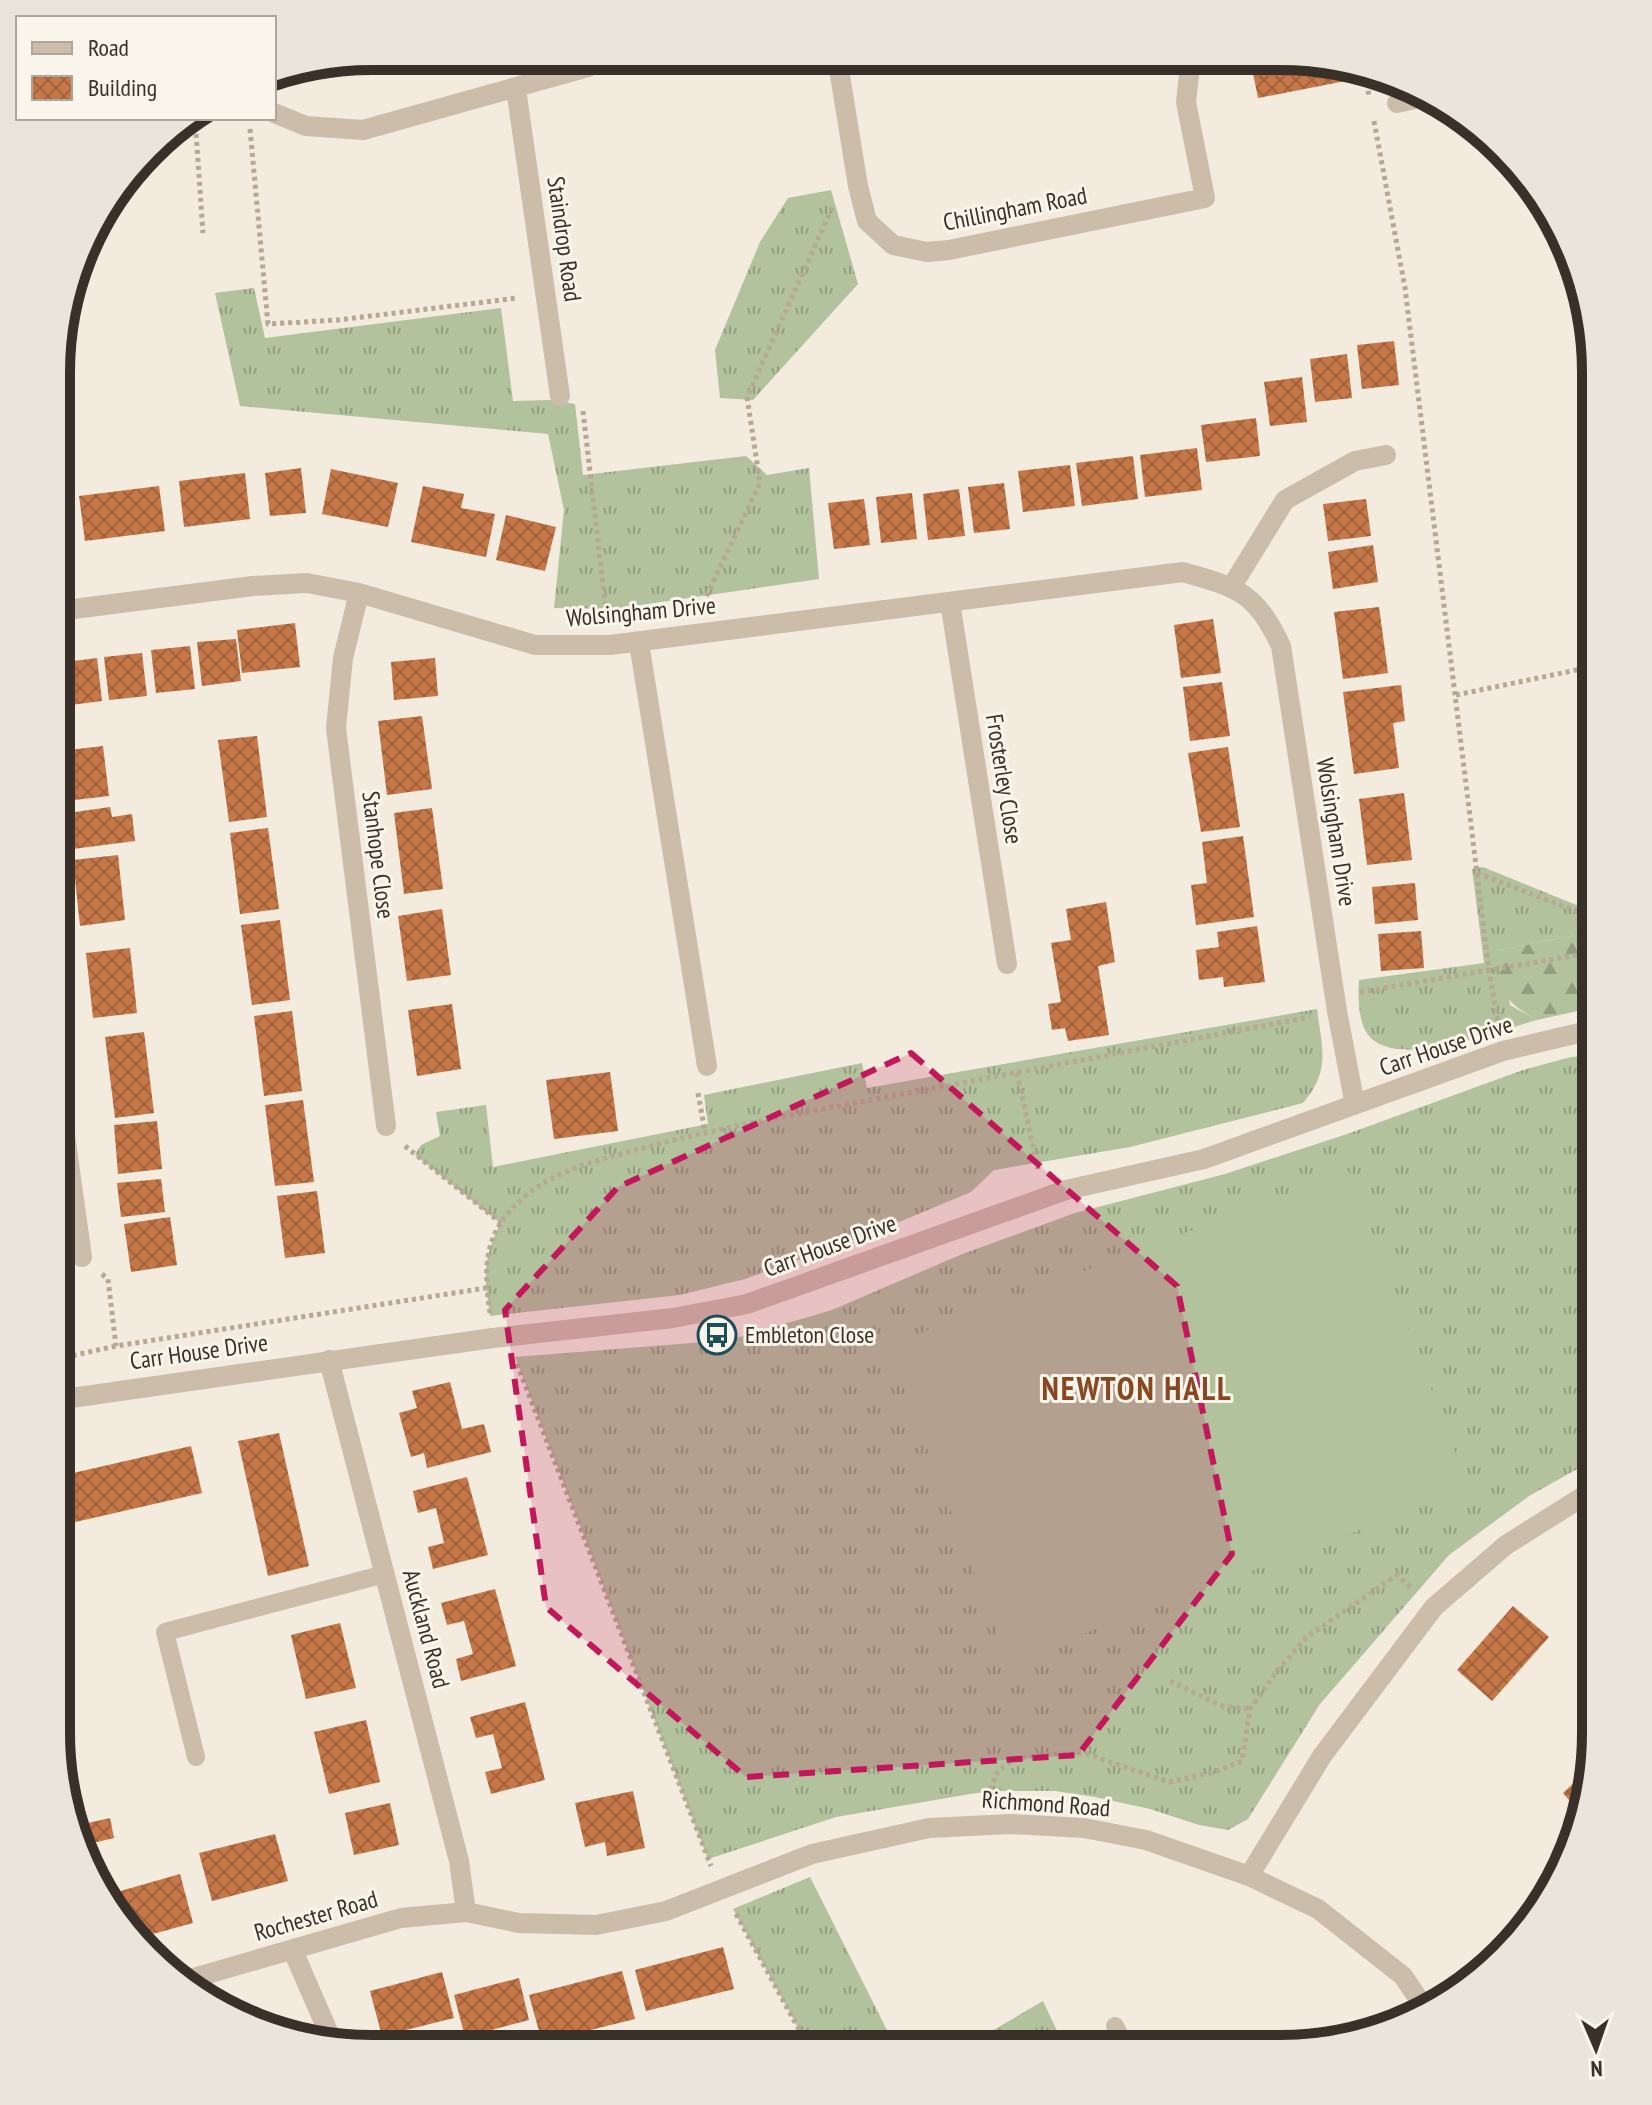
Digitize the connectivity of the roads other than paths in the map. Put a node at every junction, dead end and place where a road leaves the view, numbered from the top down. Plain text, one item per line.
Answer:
1 (578, 70) edge
2 (839, 70) edge
3 (1190, 70) edge
4 (516, 89) junction
5 (1410, 100) edge
6 (1397, 103) dead end
7 (276, 114) edge
8 (560, 396) dead end
9 (1386, 455) dead end
10 (1232, 586) junction
11 (359, 593) junction
12 (950, 602) junction
13 (70, 610) edge
14 (639, 643) junction
15 (1007, 964) dead end
16 (1582, 1032) edge
17 (702, 1074) road end
18 (1355, 1105) junction
19 (386, 1126) road end
20 (70, 1171) edge
21 (82, 1257) road end
22 (329, 1360) junction
23 (70, 1398) edge
24 (1582, 1497) edge
25 (385, 1574) junction
26 (196, 1757) dead end
27 (1249, 1876) junction
28 (466, 1912) junction
29 (293, 1951) junction
30 (195, 1978) edge
31 (1419, 2000) edge
32 (1115, 2026) dead end
33 (328, 2031) edge
34 (1120, 2035) edge

1 - 4 street
2 - 3 street, Chillingham Road
4 - 7 street
4 - 8 street, Staindrop Road
5 - 6 street
9 - 10 street
10 - 12 street, Wolsingham Drive
10 - 18 street, Wolsingham Drive
11 - 13 street, Wolsingham Drive
11 - 14 street, Wolsingham Drive
11 - 19 street, Stanhope Close
12 - 14 street, Wolsingham Drive
12 - 15 street, Frosterley Close
14 - 17 street
16 - 18 street, Carr House Drive
18 - 22 street, Carr House Drive
20 - 21 street
22 - 23 street, Carr House Drive
22 - 25 street, Auckland Road
24 - 27 street
25 - 26 lane
25 - 28 street, Auckland Road
27 - 28 street, Richmond Road
27 - 31 street
28 - 29 street, Rochester Road
29 - 30 street, Rochester Road
29 - 33 street
32 - 34 lane

